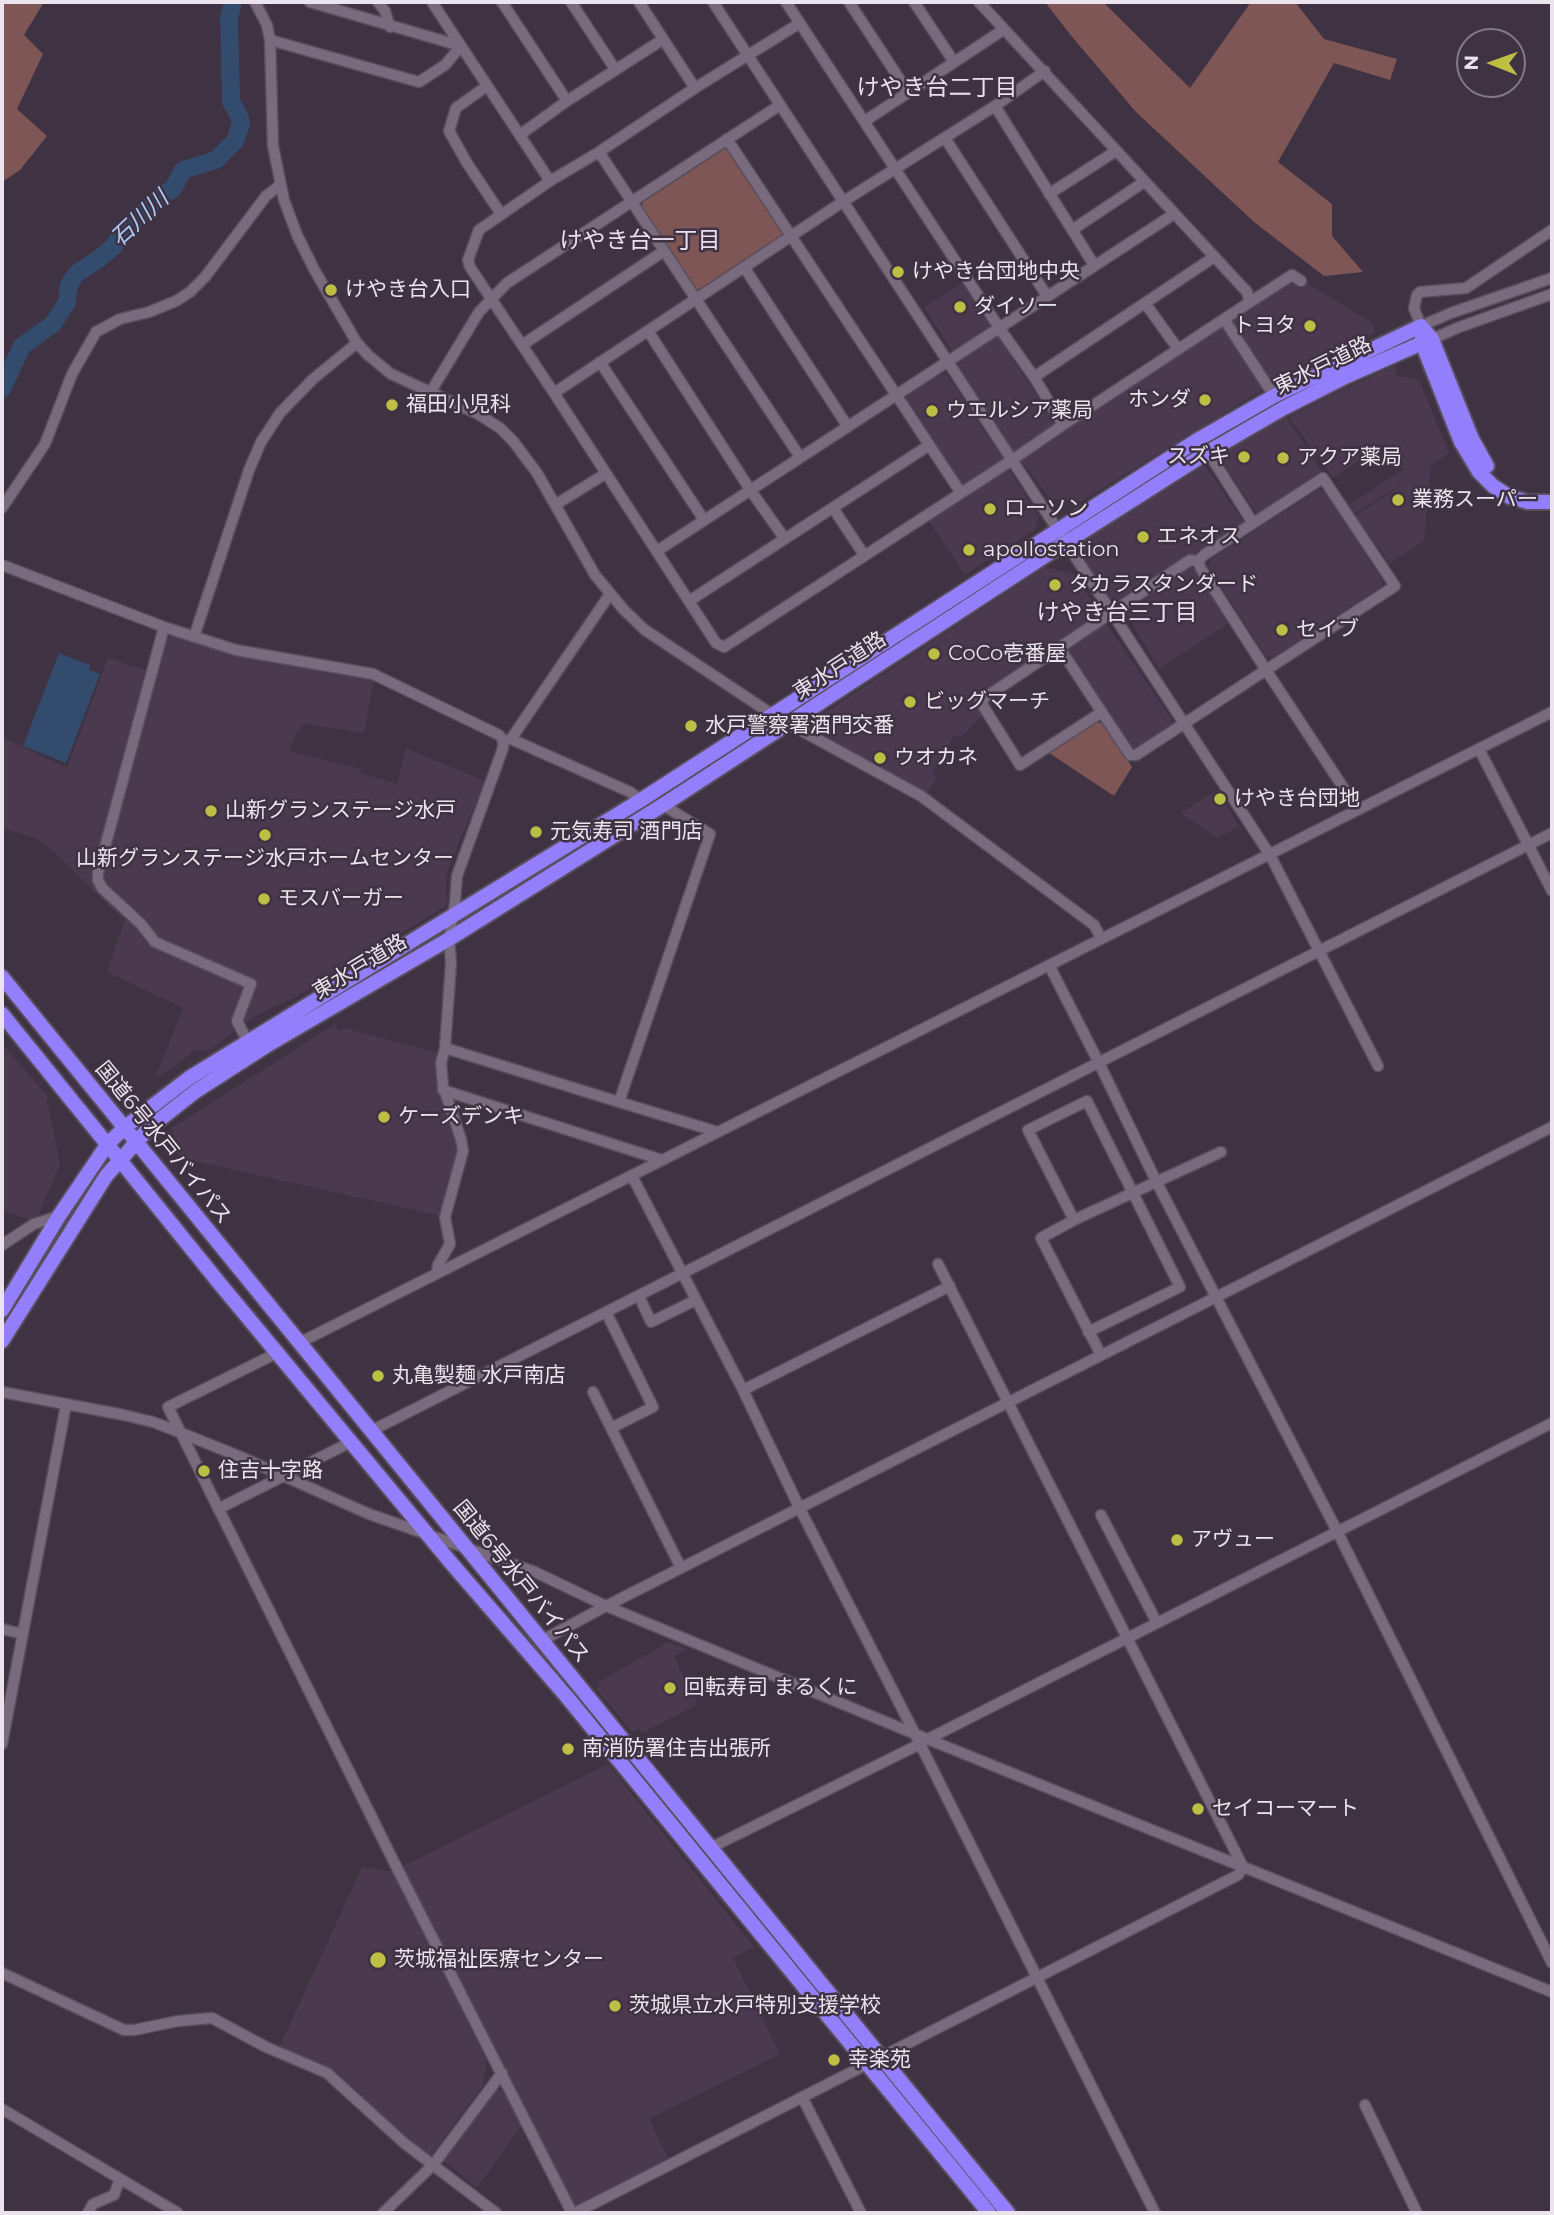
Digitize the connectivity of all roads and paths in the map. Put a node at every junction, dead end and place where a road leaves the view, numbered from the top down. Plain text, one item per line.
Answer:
1 (255, 2) edge
2 (310, 2) edge
3 (378, 2) edge
4 (432, 2) edge
5 (502, 2) edge
6 (571, 2) edge
7 (639, 2) edge
8 (713, 2) edge
9 (786, 2) edge
10 (849, 2) edge
11 (914, 2) edge
12 (979, 2) edge
13 (800, 23) junction
14 (390, 27) junction
15 (1003, 30) junction
16 (270, 40) junction
17 (662, 40) junction
18 (461, 46) junction
19 (748, 55) junction
20 (954, 62) junction
21 (615, 69) junction
22 (1045, 71) junction
23 (487, 86) junction
24 (695, 88) junction
25 (908, 92) junction
26 (567, 101) junction
27 (780, 105) junction
28 (995, 106) junction
29 (865, 121) junction
30 (521, 135) junction
31 (945, 138) junction
32 (727, 139) junction
33 (1116, 151) junction
34 (599, 152) junction
35 (896, 169) junction
36 (551, 181) junction
37 (1144, 182) junction
38 (280, 185) junction
39 (1049, 194) junction
40 (844, 201) junction
41 (631, 203) junction
42 (501, 214) junction
43 (1174, 214) junction
44 (1072, 230) junction
45 (1552, 230) edge
46 (791, 236) junction
47 (664, 251) junction
48 (1214, 257) junction
49 (1094, 265) junction
50 (744, 267) junction
51 (1552, 278) edge
52 (1301, 281) dead end
53 (1552, 294) edge
54 (1047, 296) junction
55 (491, 298) junction
56 (696, 299) junction
57 (1146, 303) junction
58 (1247, 304) junction
59 (1224, 319) junction
60 (1421, 326) junction
61 (999, 329) junction
62 (648, 331) junction
63 (1427, 341) junction
64 (357, 343) junction
65 (522, 345) junction
66 (1178, 349) junction
67 (600, 362) junction
68 (948, 362) junction
69 (1034, 377) junction
70 (430, 393) junction
71 (554, 393) junction
72 (897, 396) junction
73 (1274, 396) junction
74 (1063, 425) junction
75 (848, 427) junction
76 (928, 446) junction
77 (1208, 453) junction
78 (800, 457) junction
79 (1012, 460) junction
80 (605, 474) junction
81 (751, 491) junction
82 (1552, 493) edge
83 (961, 494) junction
84 (1552, 502) edge
85 (555, 505) junction
86 (2, 508) edge
87 (833, 508) junction
88 (704, 520) junction
89 (1253, 523) junction
90 (1057, 530) junction
91 (785, 539) junction
92 (1065, 542) junction
93 (657, 551) junction
94 (864, 555) junction
95 (1198, 561) junction
96 (2, 565) edge
97 (610, 594) junction
98 (689, 601) junction
99 (1111, 612) junction
100 (164, 627) junction
101 (194, 637) junction
102 (1059, 647) junction
103 (1266, 670) junction
104 (1102, 712) junction
105 (1552, 712) edge
106 (773, 715) junction
107 (789, 723) junction
108 (1184, 724) junction
109 (506, 742) junction
110 (1479, 749) junction
111 (641, 800) junction
112 (663, 805) junction
113 (1358, 810) junction
114 (1552, 833) edge
115 (1528, 845) junction
116 (1270, 855) junction
117 (1552, 891) edge
118 (453, 917) junction
119 (1101, 938) junction
120 (449, 939) junction
121 (1321, 951) junction
122 (1049, 965) junction
123 (2, 977) edge
124 (2, 1014) edge
125 (247, 1040) junction
126 (444, 1048) junction
127 (1099, 1063) junction
128 (1378, 1066) dead end
129 (443, 1090) junction
130 (619, 1102) junction
131 (1552, 1127) edge
132 (124, 1128) junction
133 (718, 1132) junction
134 (135, 1142) junction
135 (107, 1145) junction
136 (1221, 1152) dead end
137 (119, 1160) junction
138 (662, 1160) junction
139 (632, 1176) junction
140 (1156, 1181) junction
141 (1131, 1193) junction
142 (59, 1216) junction
143 (1074, 1220) junction
144 (2, 1245) edge
145 (939, 1264) dead end
146 (437, 1272) junction
147 (682, 1274) junction
148 (950, 1286) junction
149 (639, 1296) junction
150 (1217, 1298) junction
151 (696, 1300) junction
152 (2, 1310) edge
153 (606, 1312) junction
154 (1088, 1332) junction
155 (2, 1341) edge
156 (299, 1343) junction
157 (278, 1353) junction
158 (1101, 1355) junction
159 (743, 1390) junction
160 (2, 1392) edge
161 (593, 1392) dead end
162 (1009, 1403) junction
163 (66, 1405) junction
164 (1552, 1423) edge
165 (611, 1428) junction
166 (371, 1431) junction
167 (179, 1432) junction
168 (351, 1442) junction
169 (284, 1476) junction
170 (218, 1509) junction
171 (800, 1509) junction
172 (1101, 1515) dead end
173 (1337, 1531) junction
174 (429, 1536) junction
175 (470, 1550) junction
176 (681, 1568) junction
177 (606, 1606) junction
178 (1157, 1623) junction
179 (2, 1629) edge
180 (23, 1634) junction
181 (1128, 1638) junction
182 (541, 1641) junction
183 (915, 1734) junction
184 (924, 1741) junction
185 (2, 1744) edge
186 (710, 1848) junction
187 (1243, 1867) junction
188 (1552, 1963) edge
189 (2, 1973) edge
190 (1037, 1979) junction
191 (1552, 1992) edge
192 (881, 2056) junction
193 (865, 2064) junction
194 (502, 2073) junction
195 (802, 2097) junction
196 (1365, 2105) dead end
197 (2, 2109) edge
198 (433, 2165) junction
199 (120, 2179) junction
200 (88, 2213) edge
201 (178, 2213) edge
202 (383, 2213) edge
203 (496, 2213) edge
204 (573, 2213) edge
205 (861, 2213) edge
206 (989, 2213) edge
207 (1008, 2213) edge
208 (1155, 2213) edge
209 (1417, 2213) edge

1 - 16 street
2 - 14 street
3 - 14 street
4 - 18 street
5 - 26 street
6 - 21 street
7 - 17 street
8 - 19 street
9 - 13 street
10 - 25 street
11 - 20 street
12 - 15 street
13 - 19 street
13 - 29 street
14 - 18 street
15 - 20 street
15 - 22 street
16 - 18 street
16 - 38 street
17 - 21 street
17 - 24 street
18 - 23 street
19 - 24 street
19 - 27 street
20 - 25 street
21 - 26 street
22 - 28 street
22 - 33 street
23 - 30 street
23 - 42 street
24 - 34 street
25 - 29 street
26 - 30 street
27 - 32 street
27 - 40 street
28 - 31 street
28 - 39 street
29 - 35 street
30 - 36 street
31 - 35 street
31 - 54 street
32 - 41 street
32 - 46 street
33 - 37 street
33 - 39 street
34 - 36 street
34 - 41 street
35 - 40 street
35 - 61 street
36 - 42 street
37 - 43 street
37 - 44 street
38 - 64 street
38 - 86 street
39 - 44 street
40 - 46 street
40 - 68 street
41 - 47 street
41 - 55 street
42 - 55 street
43 - 48 street
43 - 49 street
44 - 49 street
45 - 60 street
46 - 50 street
46 - 72 street
47 - 56 street
47 - 65 street
48 - 57 street
48 - 58 street
49 - 54 street
50 - 56 street
50 - 75 street
51 - 60 street
52 - 58 street
53 - 63 street
54 - 61 street
55 - 65 street
55 - 70 street
56 - 62 street
56 - 78 street
57 - 66 street
57 - 69 street
58 - 59 street
59 - 66 street
59 - 73 street
60 - 63 highway
60 - 73 highway, 東水戸道路
61 - 68 street
61 - 69 street
62 - 67 street
62 - 81 street
63 - 77 highway, 東水戸道路
63 - 82 highway
63 - 84 highway
64 - 70 street
64 - 101 street
65 - 71 street
66 - 74 street
67 - 71 street
67 - 88 street
68 - 72 street
68 - 79 street
69 - 74 street
70 - 85 street
71 - 80 street
72 - 75 street
72 - 76 street
73 - 90 highway, 東水戸道路
74 - 79 street
75 - 78 street
76 - 83 street
76 - 87 street
77 - 89 street
77 - 92 highway, 東水戸道路
78 - 81 street
79 - 83 street
79 - 90 street
80 - 85 street
80 - 93 street
81 - 88 street
81 - 91 street
83 - 94 street
85 - 97 street
87 - 91 street
87 - 94 street
88 - 93 street
89 - 95 street
89 - 103 street
90 - 92 street
90 - 106 highway, 東水戸道路
91 - 98 street
92 - 99 street
92 - 107 highway, 東水戸道路
93 - 98 street
94 - 98 street
95 - 99 street
95 - 103 street
96 - 100 street
97 - 106 street
97 - 109 street
99 - 102 street
99 - 108 street
100 - 101 street
100 - 125 street
101 - 109 street
102 - 104 street
102 - 104 street
103 - 108 street
103 - 113 street
104 - 108 street
105 - 110 street
106 - 107 street
106 - 111 highway, 東水戸道路
107 - 112 highway, 東水戸道路
107 - 119 street
108 - 116 street
109 - 111 street
109 - 118 street
110 - 113 street
110 - 115 street
111 - 118 highway, 東水戸道路
112 - 120 highway, 東水戸道路
112 - 130 street
113 - 116 street
114 - 115 street
115 - 117 street
115 - 121 street
116 - 119 street
116 - 121 street
118 - 120 street
118 - 125 highway, 東水戸道路
119 - 122 street
120 - 126 street
120 - 134 highway, 東水戸道路
121 - 127 street
121 - 128 street
122 - 127 street
122 - 133 street
123 - 132 highway, 国道6号水戸バイパス
124 - 135 highway, 国道6号水戸バイパス
125 - 132 highway, 東水戸道路
126 - 129 street
126 - 130 street
127 - 140 street
127 - 147 street
129 - 138 street
129 - 146 street
130 - 133 street
131 - 150 street
132 - 134 highway, 国道6号水戸バイパス
132 - 135 highway, 東水戸道路
133 - 138 street
134 - 137 highway, 東水戸道路
134 - 156 highway, 国道6号水戸バイパス
135 - 137 highway, 国道6号水戸バイパス
135 - 142 highway, 東水戸道路
136 - 140 street
137 - 155 highway, 東水戸道路
137 - 157 highway, 国道6号水戸バイパス
138 - 139 street
139 - 146 street
139 - 147 street
140 - 141 street
140 - 150 street
141 - 143 street
141 - 143 street
141 - 154 street
142 - 144 street
142 - 152 highway, 東水戸道路
143 - 154 street
145 - 148 street
146 - 156 street
147 - 149 street
147 - 151 street
148 - 159 street
148 - 162 street
149 - 151 street
149 - 153 street
150 - 158 street
150 - 173 street
151 - 159 street
153 - 165 street
153 - 166 street
154 - 158 street
156 - 166 highway, 国道6号水戸バイパス
157 - 167 street
157 - 168 highway, 国道6号水戸バイパス
158 - 162 street
159 - 171 street
160 - 163 street
161 - 165 street
162 - 171 street
162 - 181 street
163 - 167 street
163 - 180 street
164 - 173 street
165 - 176 street
166 - 175 highway, 国道6号水戸バイパス
167 - 169 street
167 - 170 street
168 - 169 street
168 - 174 highway, 国道6号水戸バイパス
169 - 170 street
169 - 174 street
170 - 194 street
171 - 176 street
171 - 183 street
172 - 178 street
173 - 178 street
173 - 188 street
174 - 175 street
174 - 193 highway, 国道6号水戸バイパス
175 - 177 street
175 - 182 highway, 国道6号水戸バイパス
176 - 177 street
177 - 182 street
177 - 183 street
178 - 181 street
179 - 180 street
180 - 185 street
181 - 184 street
181 - 187 street
182 - 186 highway, 国道6号水戸バイパス
183 - 184 street
184 - 186 street
184 - 187 street
184 - 190 street
186 - 192 highway, 国道6号水戸バイパス
187 - 190 street
187 - 191 street
189 - 198 street
190 - 192 street
190 - 208 street
192 - 193 street
192 - 207 highway, 国道6号水戸バイパス
193 - 195 street
193 - 206 highway, 国道6号水戸バイパス
194 - 198 street
194 - 204 street
195 - 204 street
195 - 205 street
196 - 209 street
197 - 199 street
198 - 202 street
198 - 203 street
199 - 200 street
199 - 201 street

